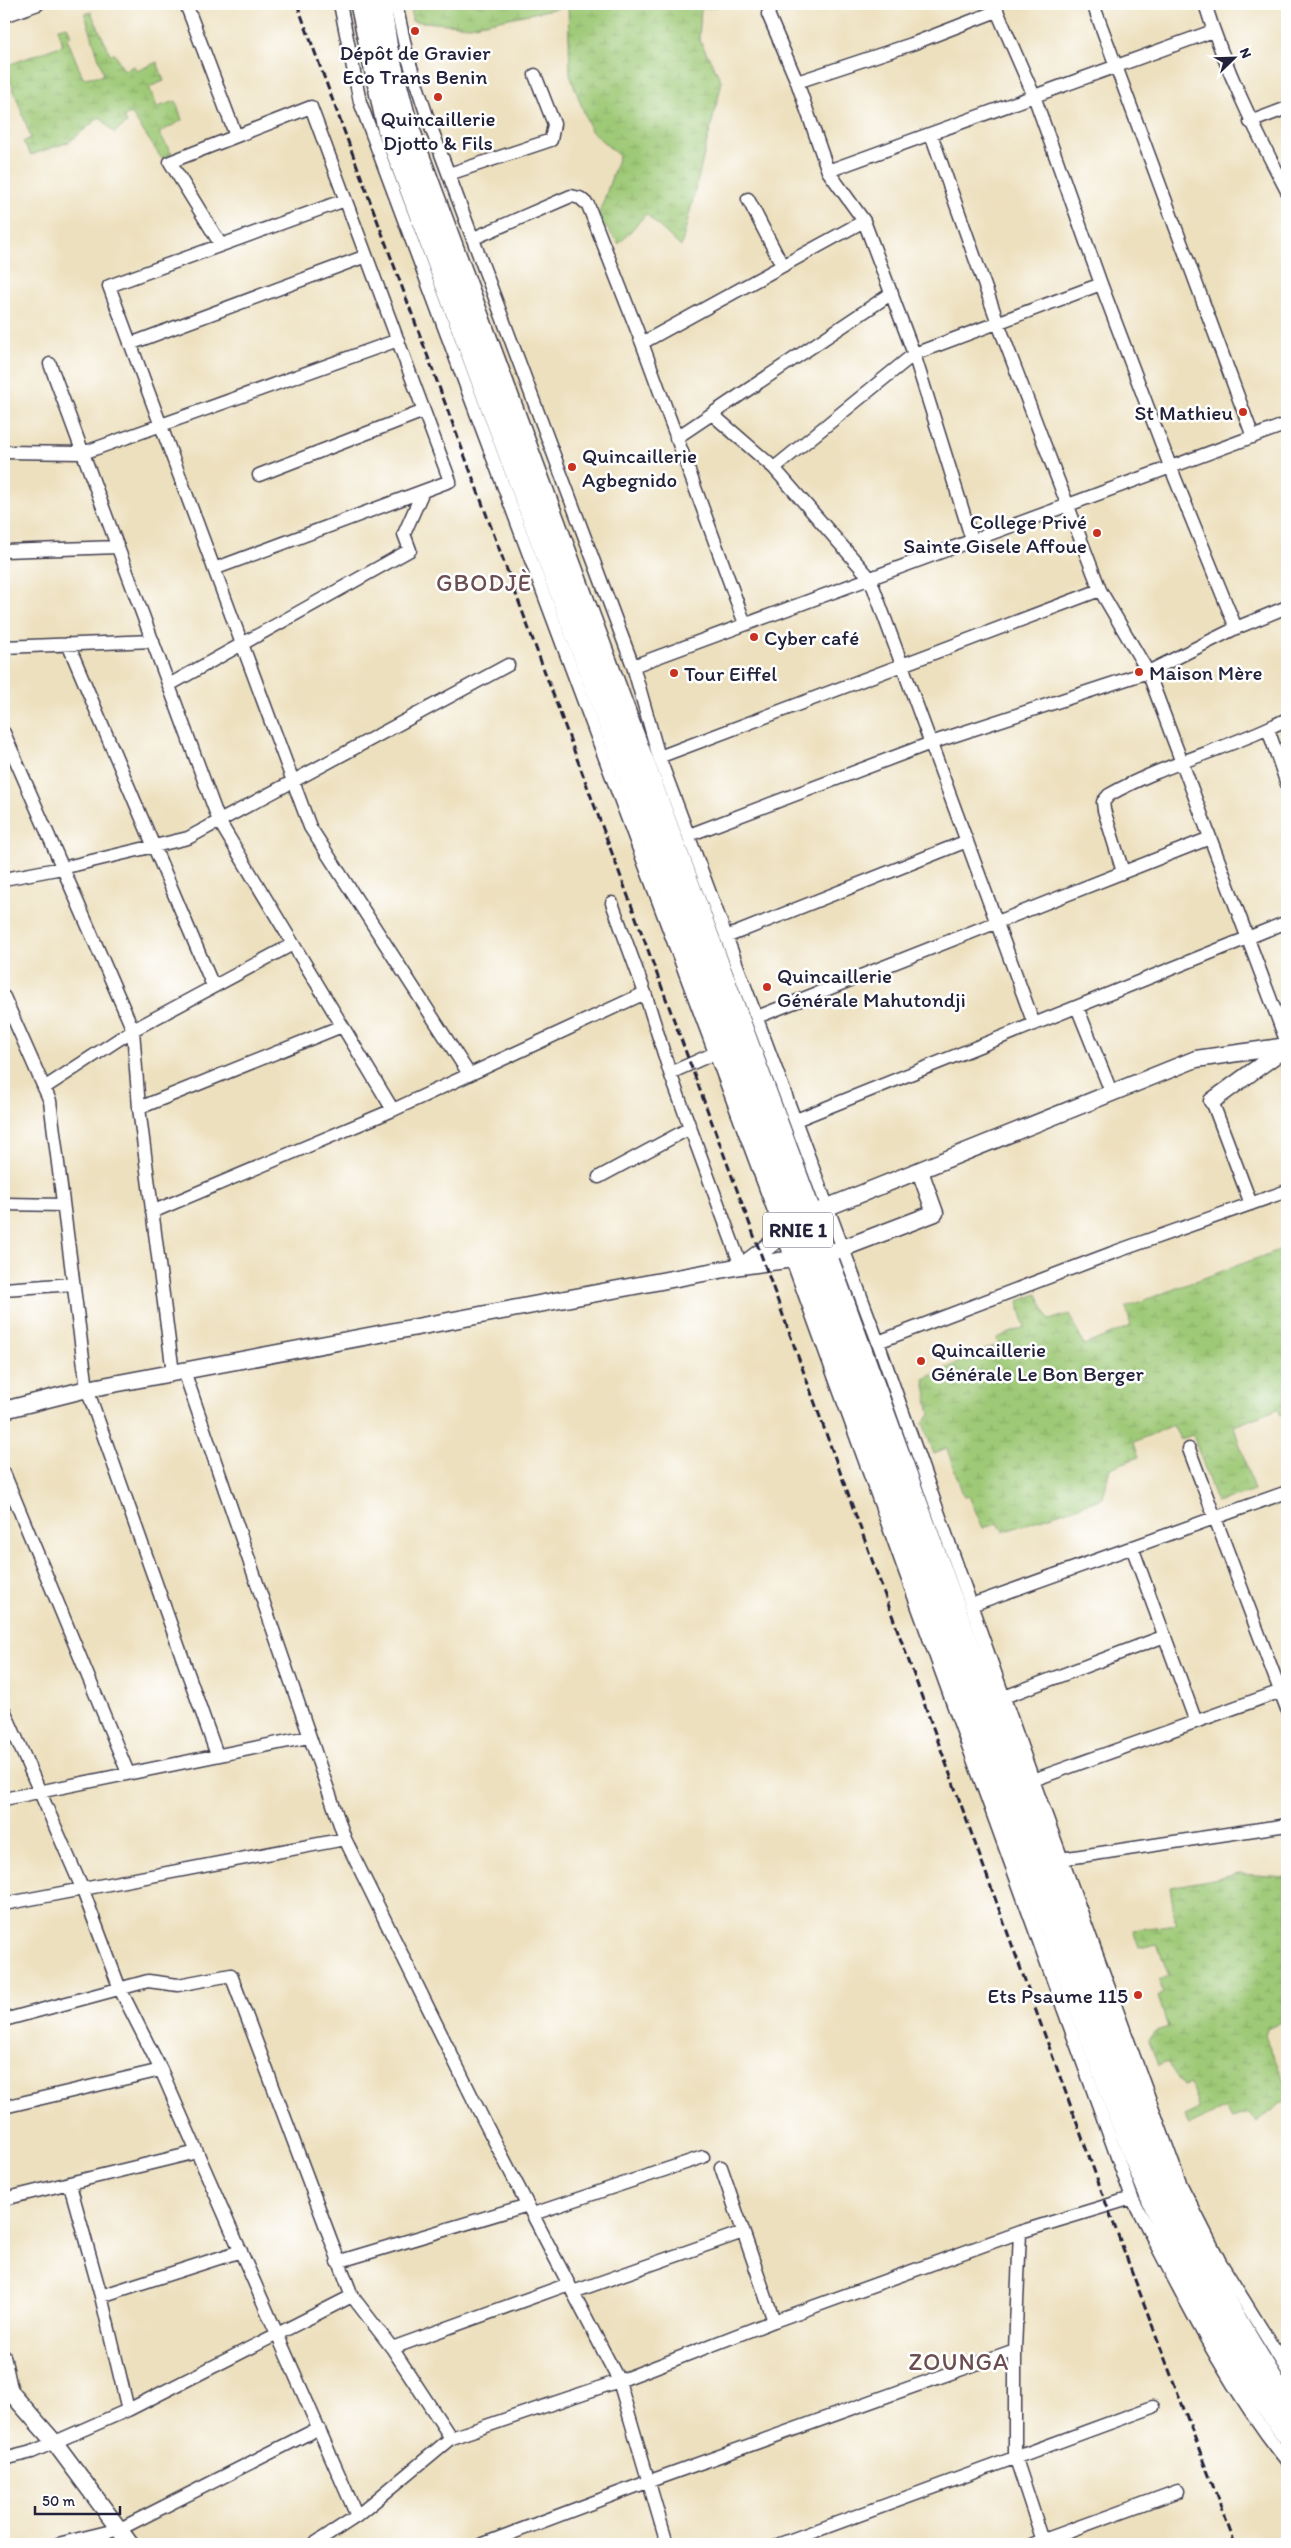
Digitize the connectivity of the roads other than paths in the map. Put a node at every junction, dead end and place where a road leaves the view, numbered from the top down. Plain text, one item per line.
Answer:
1 (38, 4) edge
2 (186, 4) edge
3 (340, 4) edge
4 (361, 4) edge
5 (380, 4) edge
6 (396, 4) edge
7 (772, 4) edge
8 (1093, 4) edge
9 (1205, 4) edge
10 (996, 8) edge
11 (4, 16) edge
12 (1213, 31) junction
13 (1116, 66) junction
14 (534, 75) dead end
15 (797, 82) junction
16 (1034, 96) junction
17 (1287, 108) edge
18 (1250, 122) junction
19 (930, 134) junction
20 (236, 136) junction
21 (828, 171) junction
22 (449, 174) junction
23 (1287, 190) edge
24 (748, 199) dead end
25 (345, 200) junction
26 (864, 221) junction
27 (474, 238) junction
28 (221, 245) junction
29 (366, 256) junction
30 (782, 265) junction
31 (1100, 284) junction
32 (892, 293) junction
33 (998, 323) junction
34 (398, 340) junction
35 (642, 343) junction
36 (130, 344) junction
37 (914, 354) junction
38 (50, 364) dead end
39 (424, 411) junction
40 (712, 414) junction
41 (1287, 424) edge
42 (160, 426) junction
43 (1253, 437) junction
44 (676, 438) junction
45 (4, 452) edge
46 (83, 453) junction
47 (1170, 466) junction
48 (774, 468) junction
49 (259, 475) dead end
50 (423, 491) junction
51 (1068, 504) junction
52 (972, 540) junction
53 (118, 547) junction
54 (4, 551) edge
55 (214, 569) junction
56 (870, 578) junction
57 (1100, 590) junction
58 (1287, 607) edge
59 (745, 624) junction
60 (1236, 628) junction
61 (153, 641) junction
62 (68, 644) junction
63 (4, 646) edge
64 (242, 646) junction
65 (508, 665) dead end
66 (902, 665) junction
67 (632, 666) junction
68 (1148, 672) junction
69 (169, 685) junction
70 (1287, 719) edge
71 (1268, 729) junction
72 (4, 733) edge
73 (931, 743) junction
74 (659, 757) junction
75 (1182, 762) junction
76 (293, 781) junction
77 (1287, 784) edge
78 (219, 821) junction
79 (689, 835) junction
80 (1210, 838) junction
81 (967, 841) junction
82 (153, 845) junction
83 (62, 868) junction
84 (1124, 872) junction
85 (4, 879) edge
86 (612, 903) dead end
87 (997, 922) junction
88 (1287, 922) edge
89 (726, 937) junction
90 (1248, 938) junction
91 (293, 944) junction
92 (213, 986) junction
93 (645, 994) junction
94 (4, 997) edge
95 (1077, 1007) junction
96 (757, 1017) junction
97 (1034, 1024) junction
98 (342, 1026) junction
99 (132, 1030) junction
100 (1287, 1045) edge
101 (715, 1053) junction
102 (670, 1073) junction
103 (468, 1074) junction
104 (44, 1088) junction
105 (1112, 1094) junction
106 (1212, 1101) joint
107 (139, 1108) junction
108 (393, 1110) junction
109 (796, 1120) junction
110 (690, 1128) junction
111 (920, 1171) junction
112 (599, 1177) dead end
113 (1287, 1191) edge
114 (4, 1204) edge
115 (1251, 1204) junction
116 (62, 1205) junction
117 (152, 1212) junction
118 (804, 1221) junction
119 (817, 1255) junction
120 (741, 1266) junction
121 (73, 1284) junction
122 (4, 1289) edge
123 (878, 1342) junction
124 (178, 1372) junction
125 (87, 1389) junction
126 (4, 1410) edge
127 (1189, 1449) dead end
128 (4, 1473) edge
129 (1287, 1492) edge
130 (1214, 1519) junction
131 (1132, 1547) junction
132 (971, 1605) junction
133 (1165, 1636) junction
134 (1284, 1690) edge
135 (1004, 1697) junction
136 (1287, 1709) edge
137 (4, 1710) edge
138 (1196, 1722) junction
139 (308, 1737) junction
140 (217, 1755) junction
141 (128, 1773) junction
142 (1033, 1780) junction
143 (39, 1791) junction
144 (4, 1798) edge
145 (1287, 1825) edge
146 (345, 1839) junction
147 (1061, 1858) junction
148 (82, 1888) junction
149 (4, 1904) edge
150 (120, 1989) junction
151 (4, 2020) edge
152 (161, 2070) junction
153 (4, 2107) edge
154 (197, 2152) junction
155 (703, 2157) dead end
156 (721, 2167) dead end
157 (70, 2184) junction
158 (1132, 2198) junction
159 (4, 2199) edge
160 (530, 2210) junction
161 (743, 2232) junction
162 (1020, 2232) junction
163 (241, 2251) junction
164 (337, 2262) junction
165 (571, 2288) junction
166 (101, 2296) junction
167 (352, 2296) junction
168 (774, 2321) junction
169 (278, 2335) junction
170 (392, 2348) junction
171 (1015, 2350) junction
172 (4, 2356) edge
173 (1287, 2370) edge
174 (5, 2376) edge
175 (619, 2381) junction
176 (1287, 2404) edge
177 (1153, 2407) dead end
178 (128, 2410) junction
179 (319, 2428) junction
180 (1287, 2434) edge
181 (451, 2438) junction
182 (55, 2443) junction
183 (1015, 2456) junction
184 (4, 2459) edge
185 (1287, 2461) edge
186 (650, 2481) junction
187 (1178, 2491) dead end
188 (357, 2516) junction
189 (120, 2529) junction
190 (1040, 2543) edge
191 (58, 2544) edge
192 (130, 2544) edge
193 (314, 2544) edge
194 (483, 2544) edge
195 (667, 2544) edge
196 (780, 2544) edge

1 - 11 street
2 - 20 street
3 - 101 street
4 - 118 highway, RNIE 1
5 - 118 highway, RNIE 1
6 - 22 street
7 - 15 street
8 - 13 street
9 - 12 street
10 - 15 street
10 - 16 street
12 - 13 street
12 - 18 street
13 - 16 street
13 - 43 street
14 - 22 street
15 - 21 street
16 - 19 street
16 - 31 street
17 - 18 street
18 - 23 street
19 - 21 street
19 - 33 street
20 - 25 street
20 - 28 street
21 - 26 street
22 - 27 street
24 - 30 street
25 - 28 street
25 - 29 street
26 - 30 street
26 - 32 street
27 - 35 street
27 - 67 street
28 - 36 street
29 - 34 street
29 - 36 street
30 - 35 street
31 - 33 street
31 - 47 street
32 - 37 street
32 - 40 street
33 - 37 street
33 - 51 street
34 - 39 street
34 - 42 street
35 - 44 street
36 - 42 street
37 - 48 street
37 - 52 street
38 - 46 street
39 - 49 street
39 - 50 street
40 - 44 street
40 - 48 street
41 - 43 street
42 - 46 street
42 - 55 street
43 - 47 street
44 - 59 street
45 - 46 street
46 - 53 street
47 - 51 street
47 - 60 street
48 - 56 street
50 - 55 street
50 - 64 street
51 - 52 street
51 - 57 street
52 - 56 street
53 - 54 street
53 - 61 street
55 - 64 street
56 - 59 street
56 - 66 street
57 - 66 street
57 - 68 street
58 - 60 street
59 - 67 street
60 - 68 street
61 - 62 street
61 - 69 street
62 - 63 street
62 - 82 street
64 - 69 street
64 - 76 street
65 - 76 street
66 - 73 street
66 - 74 street
67 - 74 street
68 - 73 street
68 - 75 street
69 - 78 street
70 - 71 street
71 - 75 street
71 - 77 street
72 - 83 street
73 - 79 street
73 - 81 street
74 - 79 street
75 - 80 street
75 - 84 street
76 - 78 street
76 - 103 street
78 - 82 street
78 - 91 street
79 - 89 street
80 - 84 street
80 - 90 street
81 - 87 street
81 - 89 street
82 - 83 street
82 - 92 street
83 - 85 street
83 - 99 street
84 - 87 street
86 - 93 street
87 - 96 street
87 - 97 street
88 - 90 street
89 - 96 street
90 - 95 street
90 - 100 street
91 - 92 street
91 - 98 street
92 - 99 street
93 - 102 street
93 - 103 street
94 - 104 street
95 - 97 street
95 - 105 street
96 - 109 street
97 - 109 street
98 - 107 street
98 - 108 street
99 - 104 street
99 - 107 street
100 - 105 street
100 - 106 street
101 - 102 street
101 - 118 street
102 - 110 street
103 - 108 street
104 - 116 street
105 - 111 street
106 - 115 street
107 - 117 street
108 - 117 street
109 - 118 street
110 - 112 street
110 - 120 street
111 - 118 street
111 - 119 street
113 - 115 street
114 - 116 street
115 - 123 street
116 - 121 street
117 - 124 street
118 - 119 highway, RNIE 1
118 - 119 street
118 - 120 street
119 - 120 street
119 - 123 street
119 - 158 street
119 - 176 highway, RNIE 1
119 - 180 highway, RNIE 1
120 - 124 street
121 - 122 street
121 - 125 street
123 - 132 street
124 - 125 street
124 - 139 street
125 - 126 street
125 - 140 street
127 - 130 street
128 - 141 street
129 - 130 street
130 - 131 street
130 - 134 street
131 - 132 street
131 - 133 street
132 - 135 street
133 - 135 street
133 - 138 street
134 - 136 street
134 - 138 street
135 - 142 street
137 - 143 street
138 - 142 street
139 - 140 street
139 - 146 street
140 - 141 street
141 - 143 street
142 - 147 street
143 - 144 street
143 - 148 street
145 - 147 street
146 - 148 street
146 - 160 street
147 - 173 street
148 - 149 street
148 - 150 street
150 - 151 street
150 - 152 street
150 - 164 street
152 - 153 street
152 - 154 street
154 - 157 street
154 - 163 street
155 - 160 street
156 - 161 street
157 - 159 street
157 - 166 street
158 - 162 street
158 - 185 street
160 - 164 street
160 - 165 street
161 - 165 street
161 - 168 street
162 - 168 street
162 - 171 street
163 - 166 street
163 - 169 street
164 - 167 street
165 - 170 street
165 - 175 street
166 - 178 street
167 - 169 street
167 - 170 street
168 - 175 street
169 - 178 street
169 - 179 street
170 - 181 street
171 - 183 street
171 - 186 street
172 - 174 street
174 - 182 street
175 - 181 street
175 - 186 street
177 - 183 street
178 - 182 street
179 - 188 street
179 - 189 street
181 - 188 street
182 - 184 street
182 - 189 street
183 - 190 street
183 - 196 street
186 - 194 street
186 - 195 street
187 - 190 street
188 - 193 street
189 - 191 street
189 - 192 street

